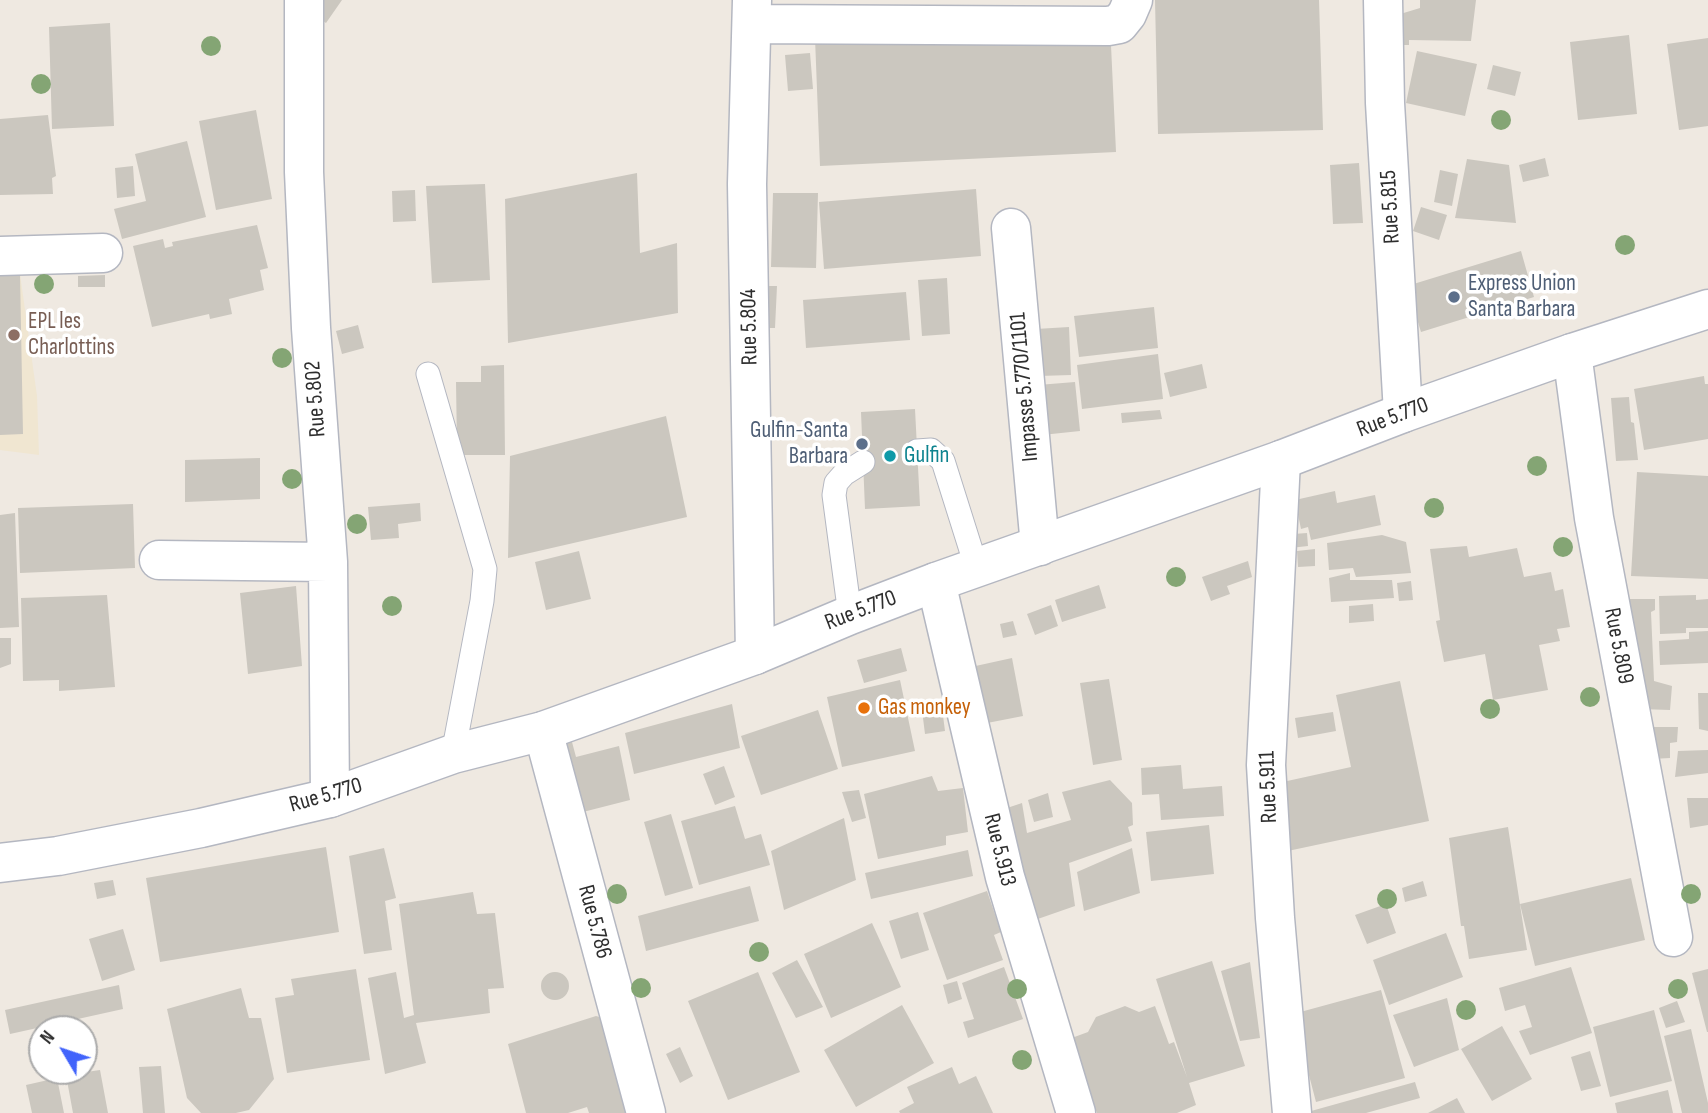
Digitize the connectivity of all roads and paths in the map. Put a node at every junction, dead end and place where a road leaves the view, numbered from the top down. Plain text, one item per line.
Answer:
1 (303, 0) edge
2 (1133, 0) edge
3 (1383, 0) edge
4 (752, 12) edge
5 (1011, 229) dead end
6 (103, 253) dead end
7 (0, 256) edge
8 (1708, 309) edge
9 (1572, 353) junction
10 (428, 374) dead end
11 (1403, 413) junction
12 (917, 451) dead end
13 (1281, 460) junction
14 (863, 462) dead end
15 (1040, 546) junction
16 (159, 560) dead end
17 (328, 562) junction
18 (977, 569) junction
19 (936, 582) junction
20 (850, 615) junction
21 (755, 654) junction
22 (543, 731) junction
23 (453, 754) junction
24 (330, 798) junction
25 (0, 863) edge
26 (1673, 937) dead end
27 (646, 1113) edge
28 (1076, 1113) edge
29 (1292, 1113) edge

1 - 17 street, Rue 5.802
2 - 4 street
3 - 11 street, Rue 5.815
4 - 21 street, Rue 5.804
5 - 15 street, Impasse 5.770/1101
6 - 7 street
8 - 9 street, Rue 5.770
9 - 11 street, Rue 5.770
9 - 26 street, Rue 5.809
10 - 23 lane
11 - 13 street, Rue 5.770
12 - 18 lane
13 - 15 street, Rue 5.770
13 - 29 street, Rue 5.911
14 - 20 lane
15 - 18 street, Rue 5.770
16 - 17 street
17 - 24 street, Rue 5.802
18 - 19 street, Rue 5.770
19 - 20 street, Rue 5.770
19 - 28 street, Rue 5.913
20 - 21 street, Rue 5.770
21 - 22 street, Rue 5.770
22 - 23 street, Rue 5.770
22 - 27 street, Rue 5.786
23 - 24 street, Rue 5.770
24 - 25 street, Rue 5.770

